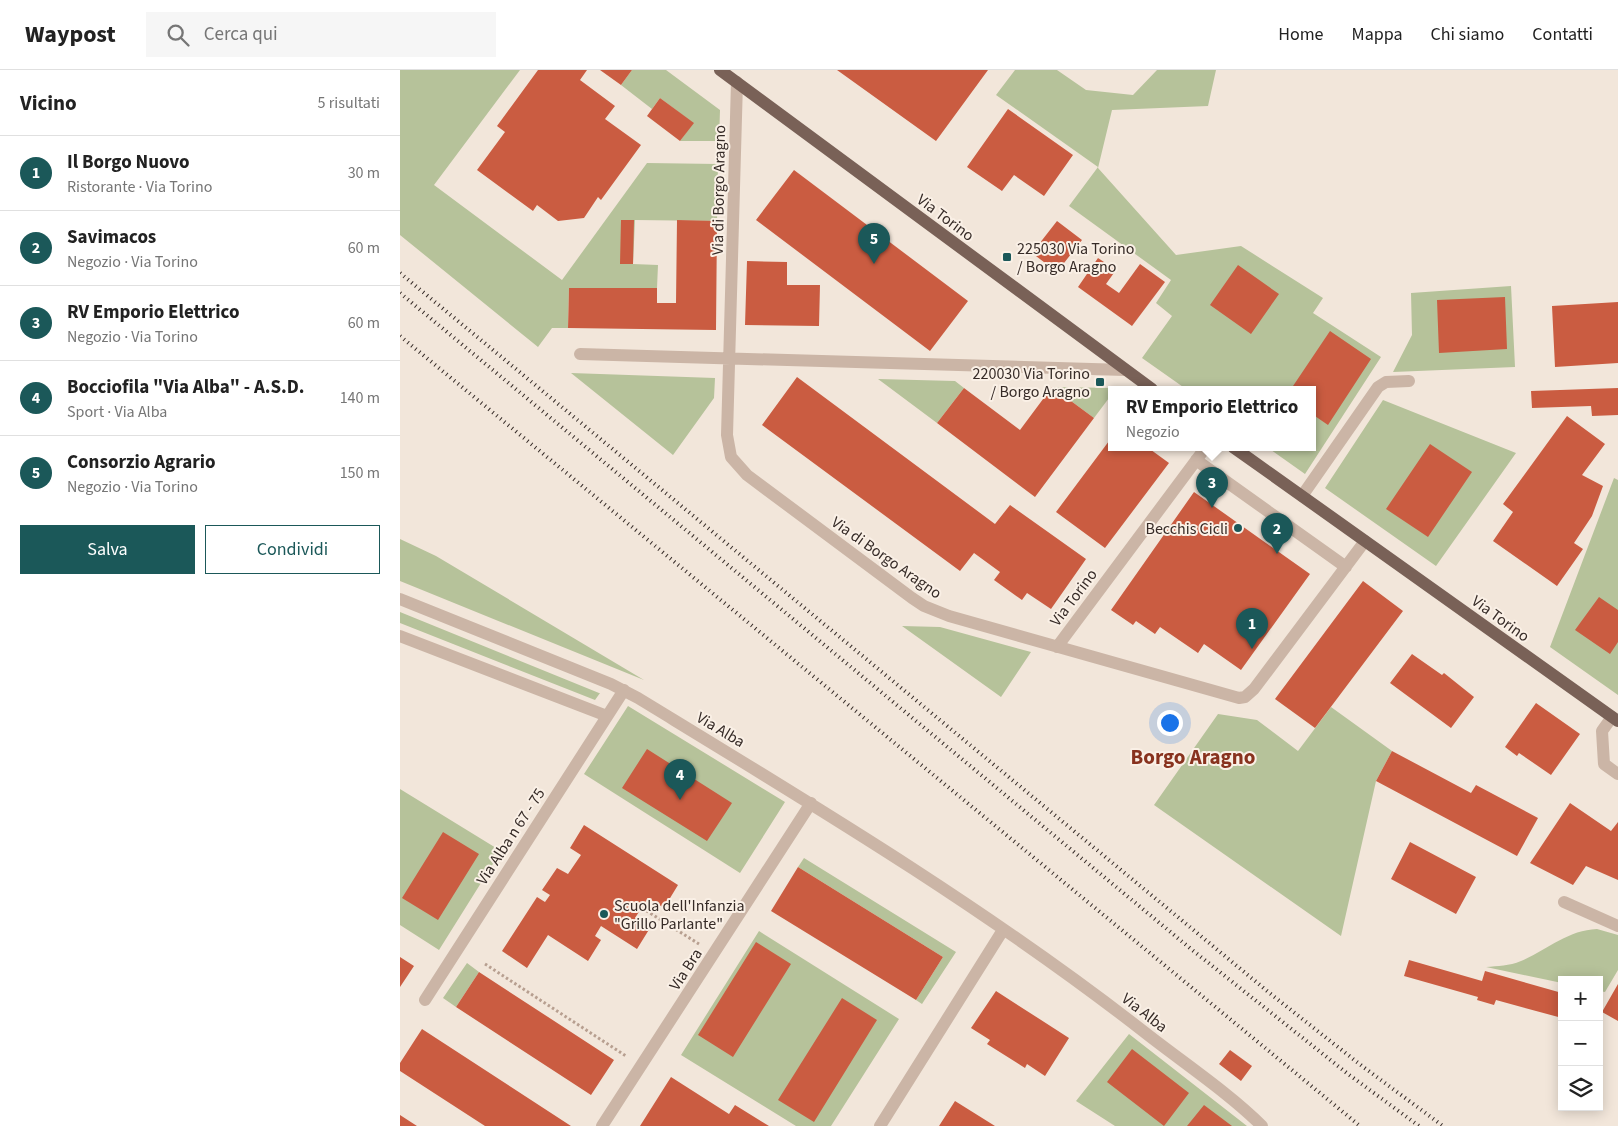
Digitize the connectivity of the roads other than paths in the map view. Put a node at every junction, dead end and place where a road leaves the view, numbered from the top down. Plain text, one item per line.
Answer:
1 (730, 75) edge
2 (580, 354) dead end
3 (730, 359) junction
4 (1125, 370) junction
5 (1409, 381) dead end
6 (1148, 386) edge
7 (1203, 451) edge
8 (1239, 451) edge
9 (1196, 460) junction
10 (1302, 496) junction
11 (1365, 541) junction
12 (1346, 567) junction
13 (400, 598) edge
14 (400, 636) edge
15 (1057, 647) junction
16 (624, 690) junction
17 (607, 716) junction
18 (1615, 719) edge
19 (1618, 774) edge
20 (811, 803) junction
21 (1564, 902) dead end
22 (1618, 926) edge
23 (1003, 930) junction
24 (425, 1000) dead end
25 (602, 1126) edge
26 (880, 1126) edge
27 (1262, 1126) edge

1 - 3 street, Via di Borgo Aragno
1 - 4 main road, Via Torino
2 - 3 street
3 - 4 street
3 - 15 street, Via di Borgo Aragno
4 - 6 main road, Via Torino
5 - 10 street
7 - 9 street, Via Torino
8 - 10 main road, Via Torino
9 - 12 street
9 - 15 street, Via Torino
10 - 11 main road, Via Torino
11 - 12 street
11 - 18 main road, Via Torino
12 - 15 street, Via di Borgo Aragno
13 - 16 street, Via Alba
14 - 17 street
16 - 17 street, Via Alba n 67 - 75
16 - 20 street, Via Alba
17 - 24 street, Via Alba n 67 - 75
18 - 19 street
20 - 23 street, Via Alba
20 - 25 street, Via Bra
21 - 22 street
23 - 26 street
23 - 27 street, Via Alba

